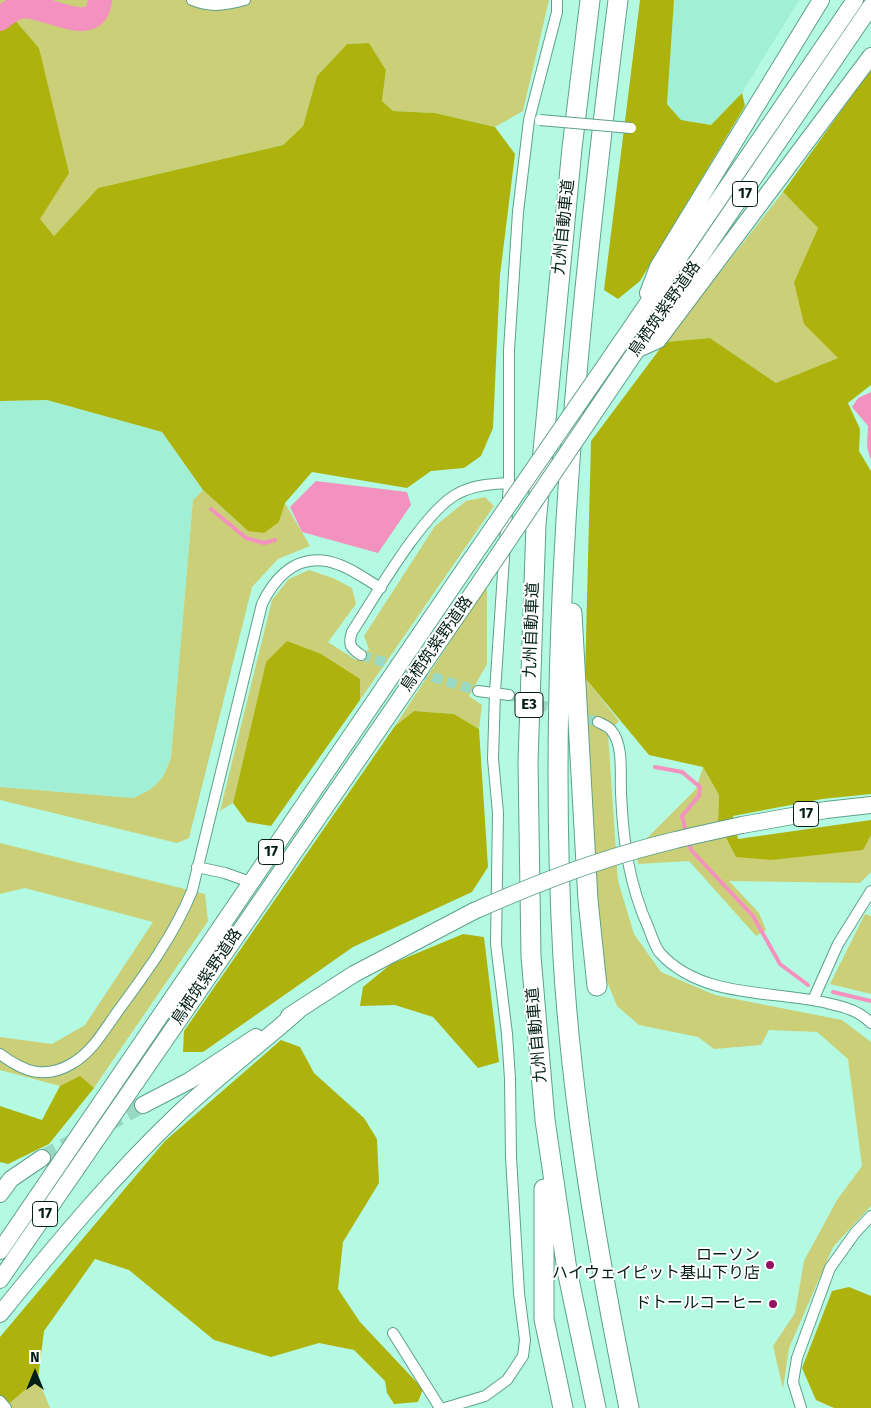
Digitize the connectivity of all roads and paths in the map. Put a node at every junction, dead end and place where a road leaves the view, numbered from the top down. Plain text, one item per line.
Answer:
1 (192, 0) edge
2 (245, 0) edge
3 (557, 0) edge
4 (590, 0) edge
5 (618, 0) edge
6 (821, 0) edge
7 (855, 0) edge
8 (871, 6) edge
9 (871, 56) edge
10 (529, 120) junction
11 (631, 128) dead end
12 (638, 319) junction
13 (637, 349) junction
14 (509, 483) junction
15 (567, 487) junction
16 (381, 588) junction
17 (361, 655) dead end
18 (478, 691) tunnel mouth
19 (495, 692) junction
20 (509, 695) tunnel mouth
21 (598, 722) tunnel mouth
22 (871, 805) edge
23 (197, 867) junction
24 (250, 882) junction
25 (871, 891) edge
26 (597, 986) dead end
27 (813, 1000) junction
28 (298, 1011) junction
29 (871, 1023) edge
30 (0, 1054) edge
31 (143, 1105) tunnel mouth
32 (545, 1120) junction
33 (42, 1158) tunnel mouth
34 (0, 1194) edge
35 (871, 1216) edge
36 (0, 1251) edge
37 (0, 1280) edge
38 (0, 1314) edge
39 (394, 1333) dead end
40 (0, 1401) edge
41 (6, 1408) edge
42 (440, 1408) edge
43 (445, 1408) edge
44 (564, 1408) edge
45 (596, 1408) edge
46 (629, 1408) edge
47 (801, 1408) edge

1 - 2 street
3 - 10 street
4 - 32 highway, 九州自動車道 / E3
5 - 15 highway, 九州自動車道 / E3
6 - 12 main road
7 - 12 main road, 鳥栖筑紫野道路 / 17
8 - 13 main road, 鳥栖筑紫野道路 / 17
9 - 13 main road
10 - 11 street, bridge
10 - 14 street
12 - 24 main road, 鳥栖筑紫野道路 / 17, bridge
13 - 37 main road, 鳥栖筑紫野道路 / 17, bridge
14 - 16 street
14 - 19 street
15 - 26 highway
15 - 46 highway, 九州自動車道 / E3
16 - 17 street
16 - 23 street
18 - 19 street
19 - 20 street
19 - 43 street
21 - 27 street
22 - 28 main road, 17, bridge
23 - 24 street
23 - 30 street
24 - 36 main road, 鳥栖筑紫野道路 / 17
25 - 27 street
27 - 29 street
28 - 31 main road, 17
28 - 38 main road, 17
32 - 44 highway
32 - 45 highway, 九州自動車道 / E3
33 - 34 main road
35 - 47 street
39 - 42 street
40 - 41 street

